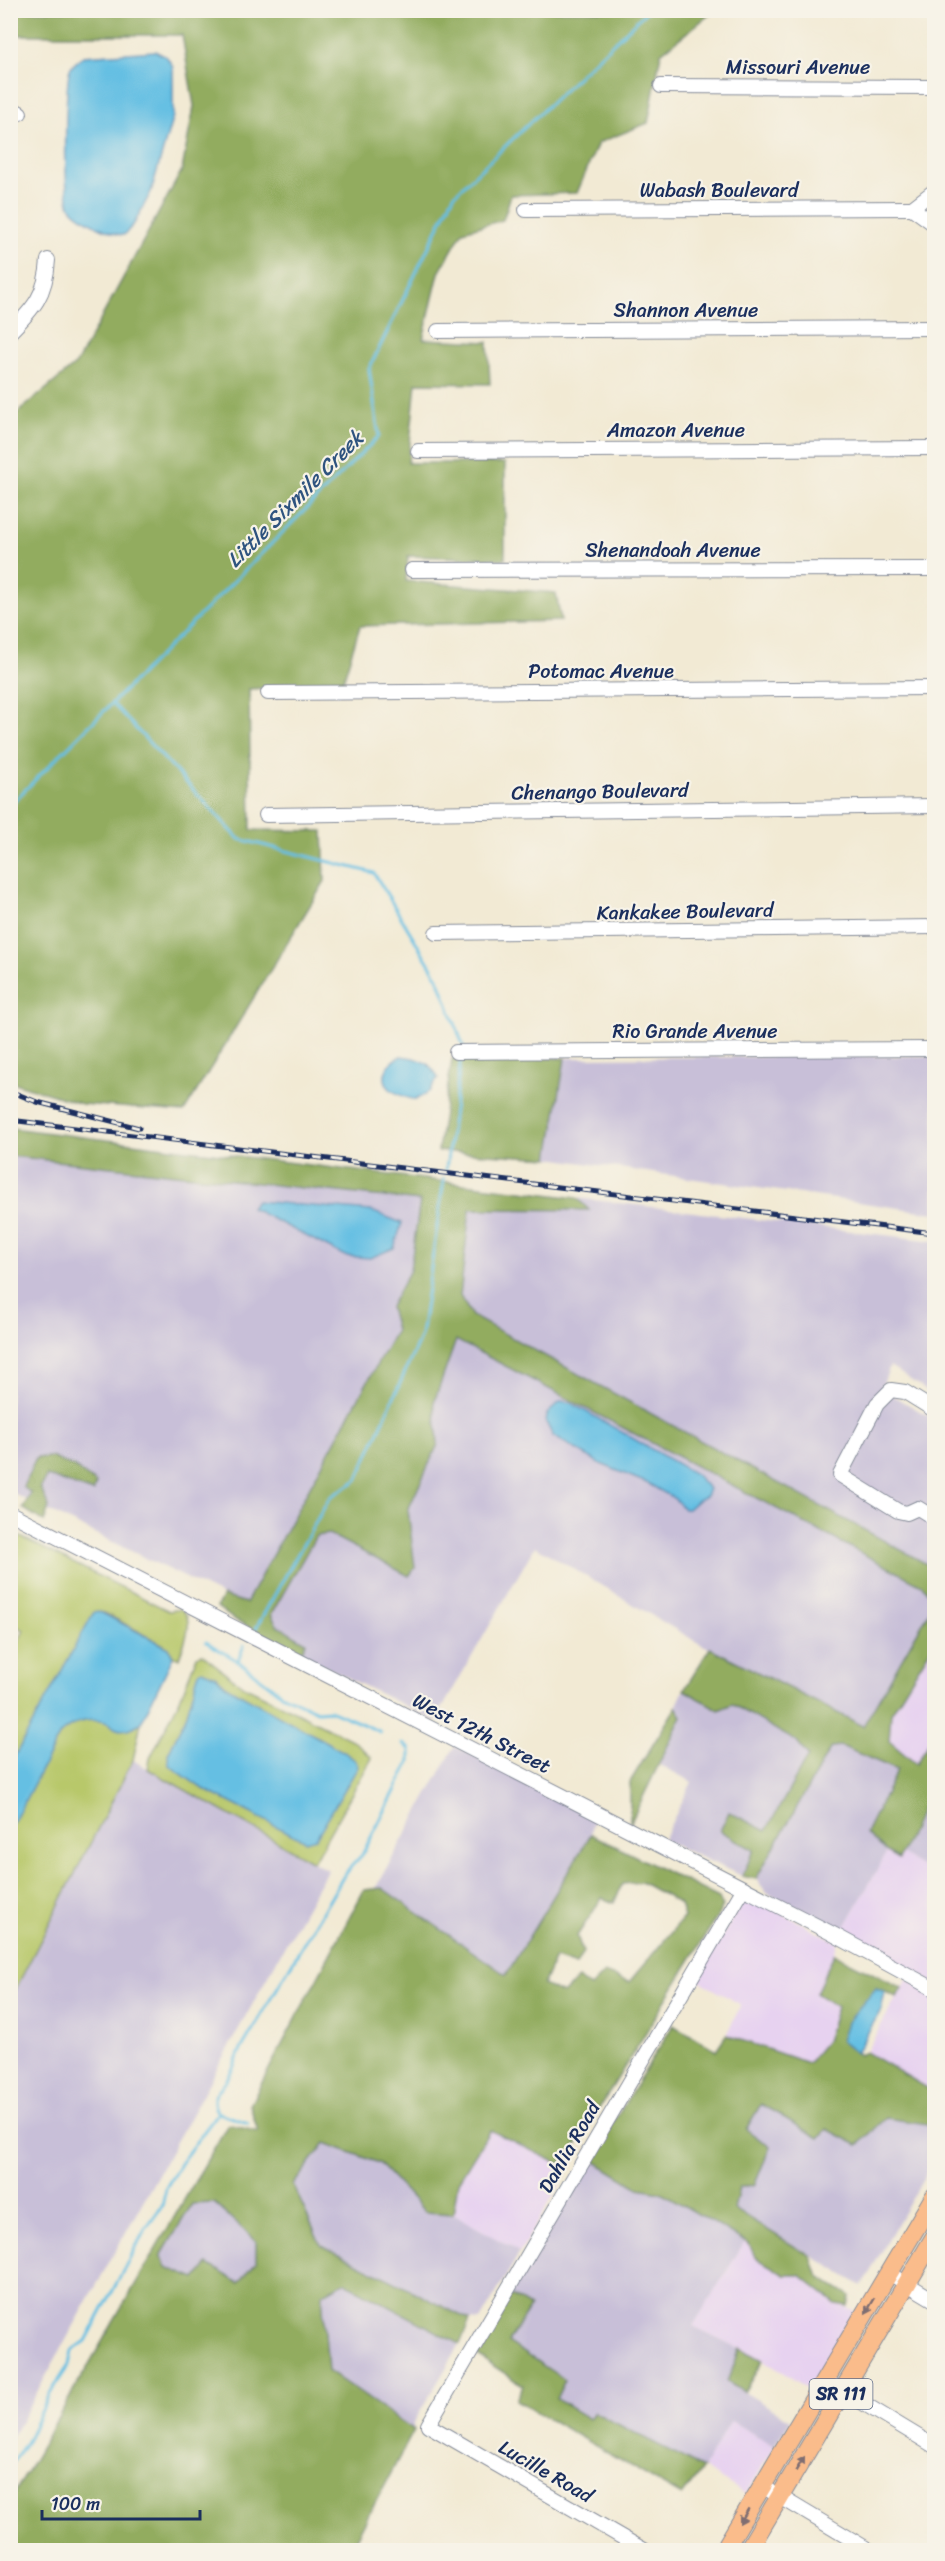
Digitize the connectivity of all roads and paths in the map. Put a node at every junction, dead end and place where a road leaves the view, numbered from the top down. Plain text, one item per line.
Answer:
1 (661, 86) dead end
2 (934, 87) edge
3 (934, 191) edge
4 (912, 208) junction
5 (526, 210) dead end
6 (934, 224) edge
7 (48, 260) dead end
8 (934, 327) edge
9 (438, 331) dead end
10 (10, 332) edge
11 (934, 448) edge
12 (417, 451) dead end
13 (934, 569) edge
14 (412, 570) dead end
15 (934, 688) edge
16 (268, 693) dead end
17 (934, 806) edge
18 (266, 816) dead end
19 (934, 927) edge
20 (436, 933) dead end
21 (934, 1049) edge
22 (456, 1052) dead end
23 (934, 1410) edge
24 (10, 1513) edge
25 (934, 1518) edge
26 (744, 1888) junction
27 (934, 1989) edge
28 (934, 2197) edge
29 (934, 2238) edge
30 (889, 2273) junction
31 (907, 2284) junction
32 (934, 2300) edge
33 (825, 2380) junction
34 (843, 2391) junction
35 (428, 2425) joint
36 (934, 2445) edge
37 (762, 2486) junction
38 (780, 2497) junction
39 (644, 2550) edge
40 (724, 2550) edge
41 (748, 2550) edge
42 (869, 2550) edge

1 - 2 street, Missouri Avenue
3 - 4 street
4 - 5 street, Wabash Boulevard
4 - 6 street
7 - 10 street
8 - 9 street, Shannon Avenue
11 - 12 street, Amazon Avenue
13 - 14 street, Shenandoah Avenue
15 - 16 street, Potomac Avenue
17 - 18 street, Chenango Boulevard
19 - 20 street, Kankakee Boulevard
21 - 22 street, Rio Grande Avenue
23 - 25 street
24 - 26 street, West 12th Street
26 - 27 street, West 12th Street
26 - 35 street, Dahlia Road
28 - 30 main road, SR 111
29 - 31 main road, SR 111
30 - 31 street
30 -> 33 main road, SR 111
31 - 32 street
31 - 34 main road, SR 111
33 - 34 street
33 - 37 main road, SR 111
34 - 36 street
38 -> 34 main road, SR 111
35 - 39 street, Lucille Road
37 - 38 street
37 -> 40 main road, SR 111
38 - 41 main road, SR 111
38 - 42 street

